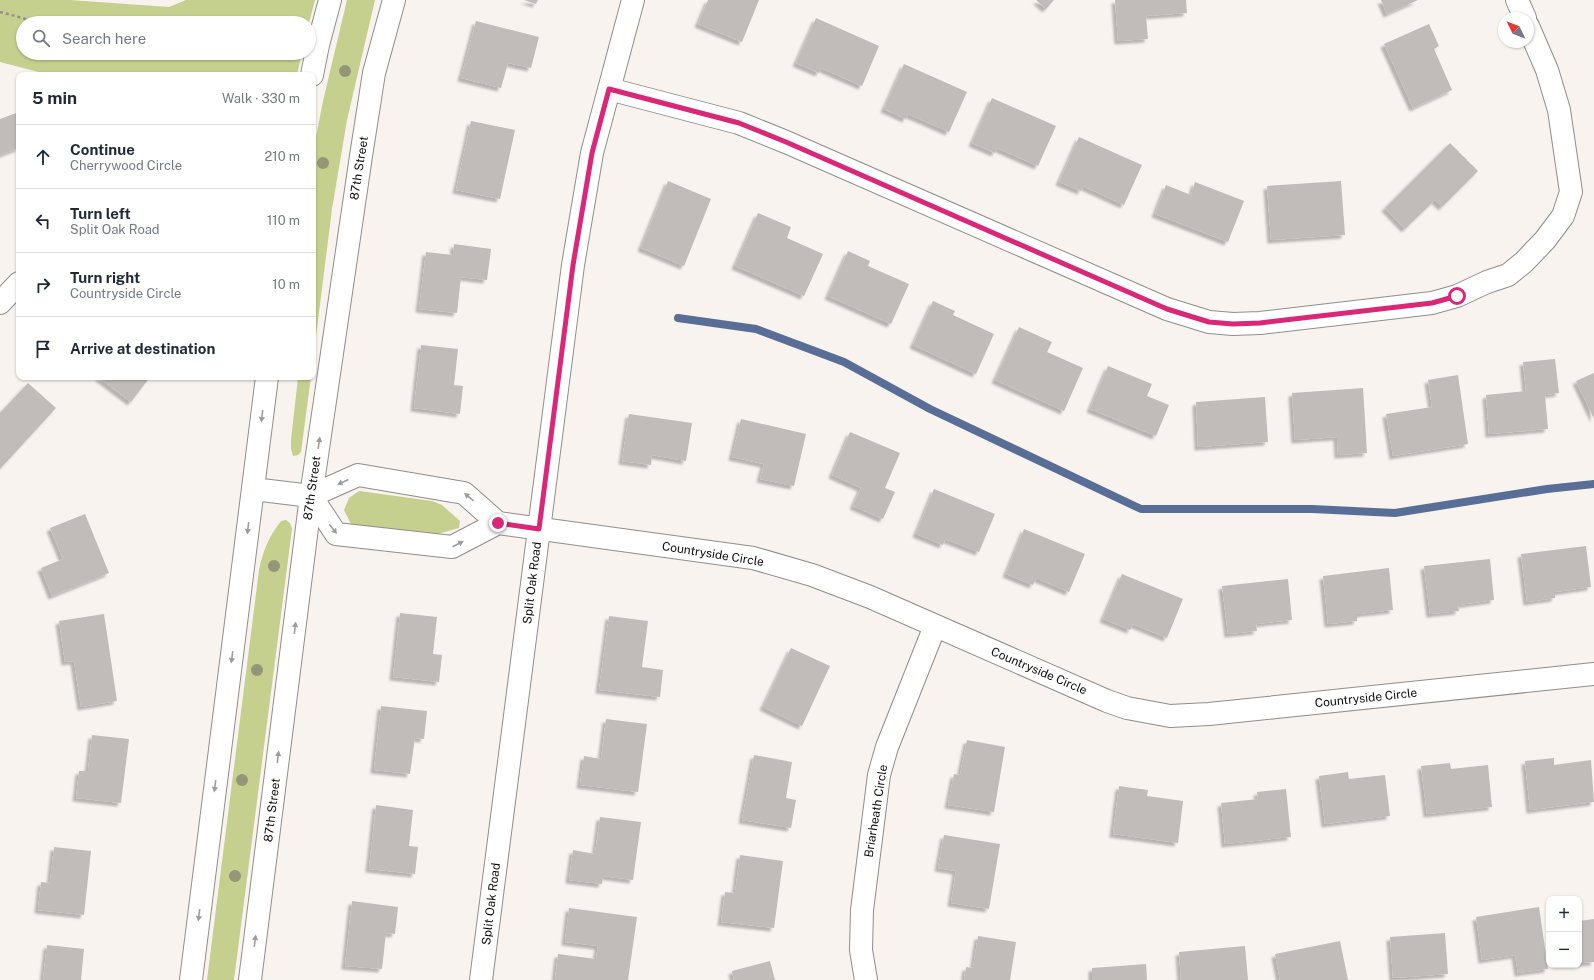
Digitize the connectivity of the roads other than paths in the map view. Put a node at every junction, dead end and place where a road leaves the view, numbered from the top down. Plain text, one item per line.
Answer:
1 (330, 0) edge
2 (394, 0) edge
3 (633, 0) edge
4 (1517, 0) edge
5 (1522, 12) edge
6 (1534, 40) edge
7 (316, 55) edge
8 (315, 60) edge
9 (313, 72) edge
10 (609, 89) junction
11 (16, 286) edge
12 (0, 303) edge
13 (267, 380) edge
14 (253, 489) junction
15 (311, 496) junction
16 (498, 523) junction
17 (539, 529) junction
18 (935, 626) junction
19 (1594, 674) edge
20 (191, 980) edge
21 (250, 980) edge
22 (481, 980) edge
23 (866, 980) edge

1 - 7 street
15 -> 2 street, 87th Street
3 - 10 street, Split Oak Road
4 - 5 street
6 - 10 street
8 - 9 street
10 - 17 street, Split Oak Road
11 - 12 street
13 -> 14 street
14 - 15 street
14 -> 20 street
16 -> 15 street
15 -> 16 street
21 -> 15 street, 87th Street
16 - 17 street, Countryside Circle
17 - 18 street, Countryside Circle
17 - 22 street, Split Oak Road
18 - 19 street, Countryside Circle
18 - 23 street, Briarheath Circle

